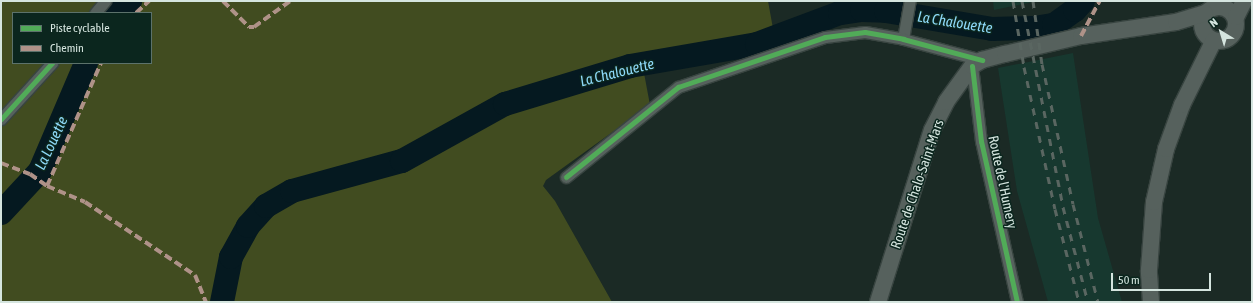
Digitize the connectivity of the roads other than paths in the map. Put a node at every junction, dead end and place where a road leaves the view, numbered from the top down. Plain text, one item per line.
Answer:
1 (105, 1) edge
2 (1244, 1) edge
3 (1224, 4) edge
4 (910, 5) edge
5 (96, 12) edge
6 (1205, 14) junction
7 (1236, 17) junction
8 (1176, 22) junction
9 (1209, 35) junction
10 (903, 39) junction
11 (977, 63) junction
12 (51, 64) edge
13 (1, 119) edge
14 (566, 177) dead end
15 (878, 302) edge
16 (1017, 302) edge
17 (1151, 302) edge

1 - 5 street
2 - 7 main road
3 - 6 main road
3 - 7 main road
4 - 10 street
6 - 8 main road
6 - 9 main road
7 - 9 main road
8 - 9 main road
8 - 11 main road
9 - 17 main road
10 - 11 street
10 - 14 street
11 - 15 main road, Route de Chalo-Saint-Mars
11 - 16 street, Route de l'Humery
12 - 13 street

